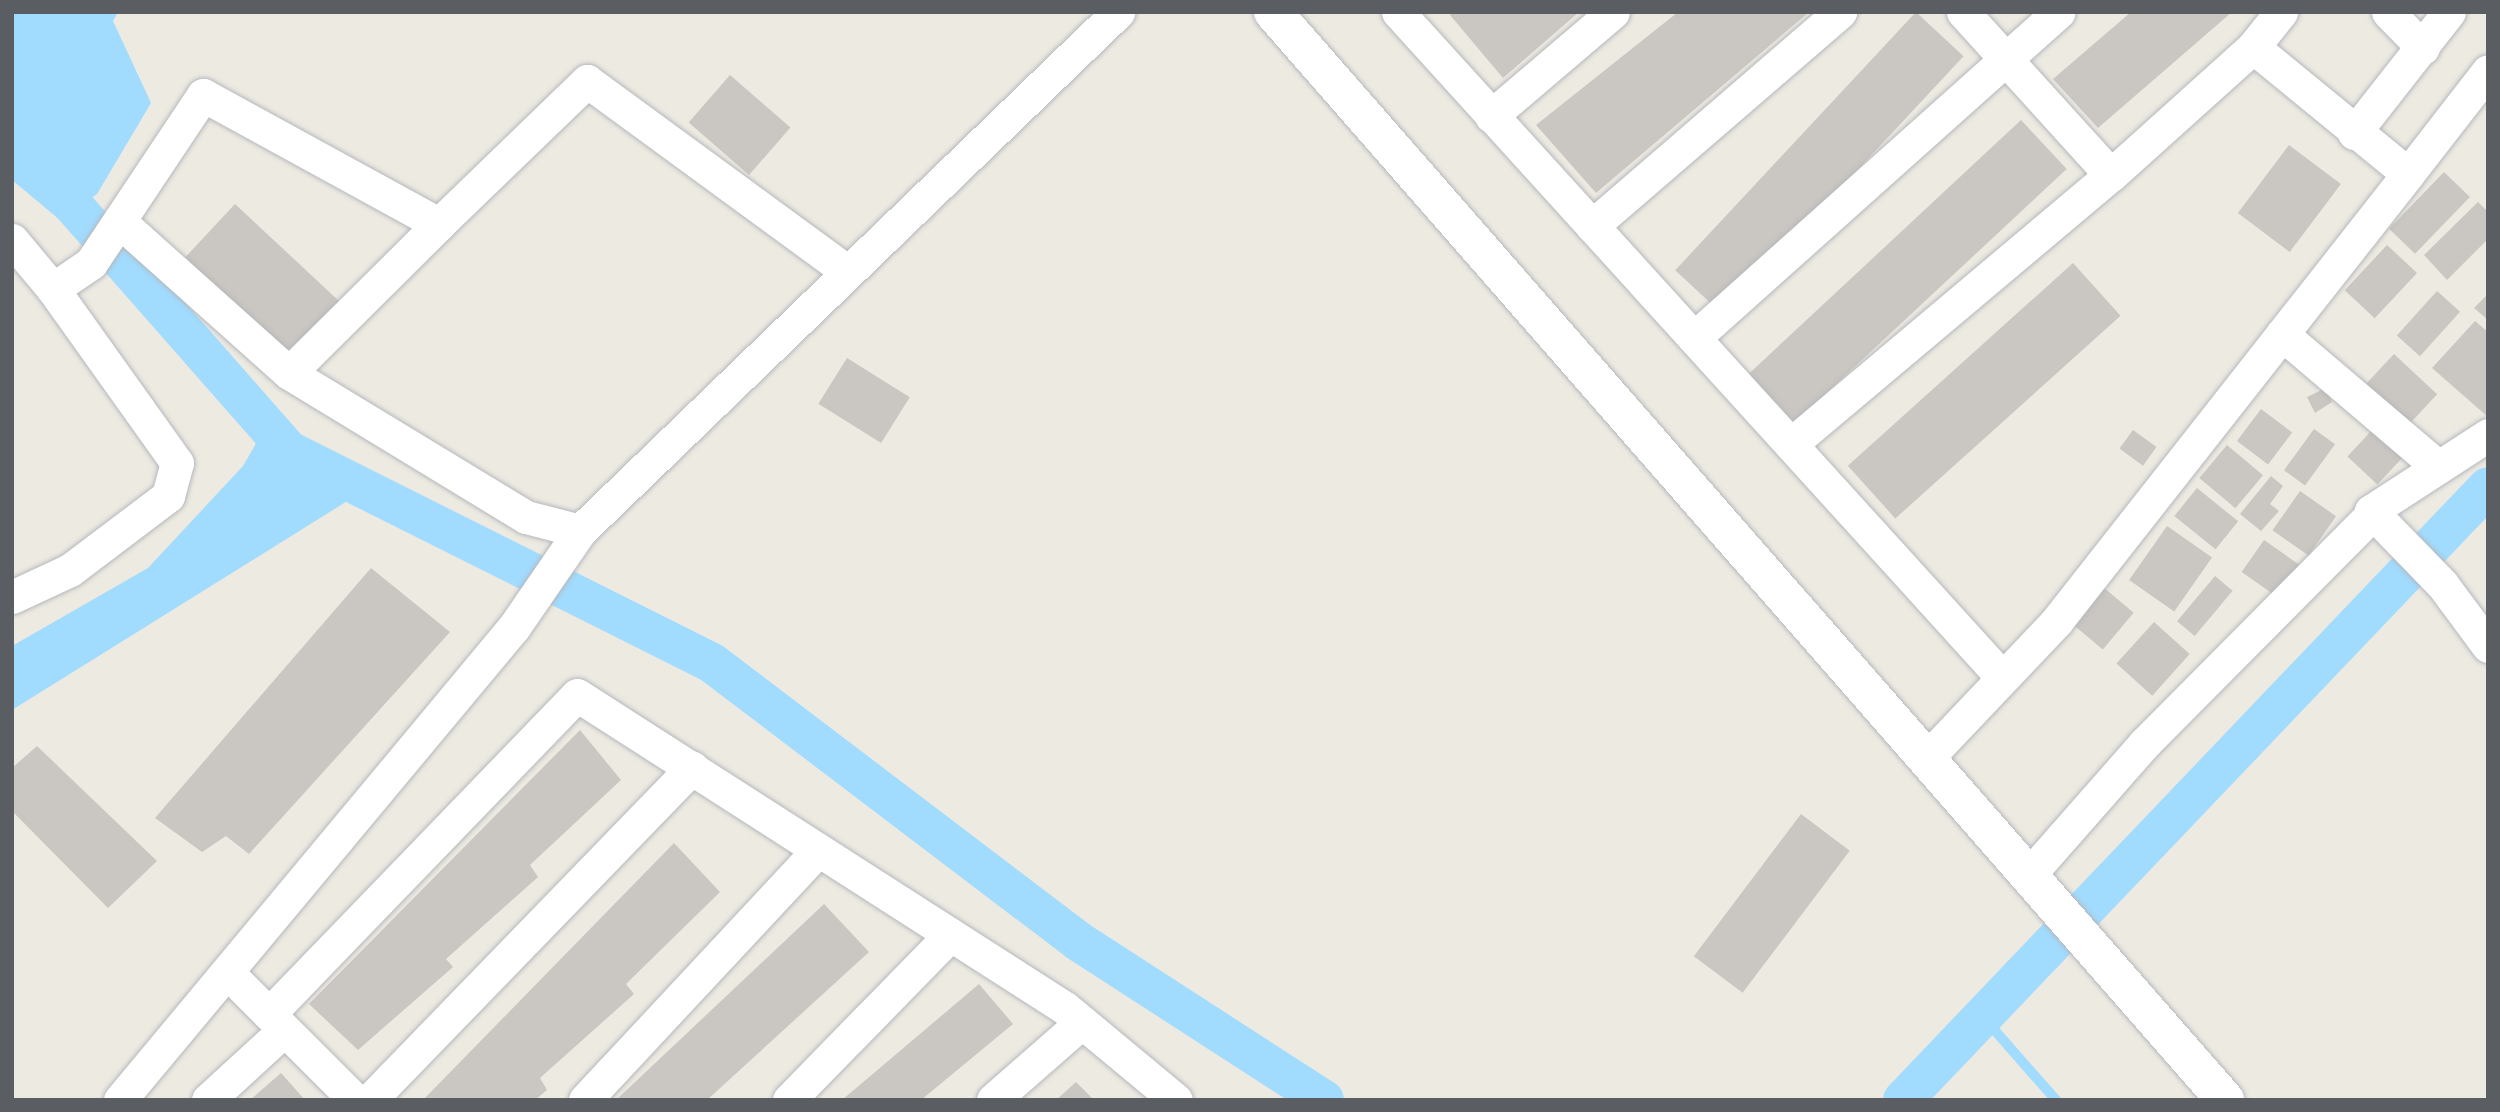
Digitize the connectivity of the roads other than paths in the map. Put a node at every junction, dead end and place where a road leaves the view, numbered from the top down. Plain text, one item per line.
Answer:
1 (1118, 12) edge
2 (1273, 12) edge
3 (1613, 12) edge
4 (1840, 12) edge
5 (1963, 12) edge
6 (2058, 12) edge
7 (2281, 12) edge
8 (2388, 12) edge
9 (2449, 12) edge
10 (1399, 13) edge
11 (2253, 47) junction
12 (2423, 48) junction
13 (2006, 59) junction
14 (2488, 71) edge
15 (1491, 116) junction
16 (2354, 133) junction
17 (2408, 174) junction
18 (2111, 175) junction
19 (119, 220) junction
20 (439, 224) junction
21 (1592, 226) junction
22 (12, 240) edge
23 (848, 272) junction
24 (53, 289) junction
25 (2282, 334) junction
26 (1694, 338) junction
27 (289, 373) junction
28 (2488, 435) edge
29 (1791, 444) junction
30 (2438, 467) junction
31 (2373, 513) junction
32 (580, 531) junction
33 (12, 597) edge
34 (2488, 646) edge
35 (2001, 676) junction
36 (1926, 760) junction
37 (692, 768) junction
38 (818, 850) junction
39 (2032, 881) junction
40 (950, 935) junction
41 (227, 972) junction
42 (277, 1022) junction
43 (1082, 1022) junction
44 (120, 1100) edge
45 (208, 1100) edge
46 (355, 1100) edge
47 (370, 1100) edge
48 (585, 1100) edge
49 (789, 1100) edge
50 (993, 1100) edge
51 (1175, 1100) edge
52 (2225, 1100) edge

1 - 23 street
2 - 36 street
3 - 15 street
4 - 21 street
5 - 13 street
6 - 13 street
7 - 11 street
8 - 12 street
9 - 12 street
10 - 15 street
11 - 16 street
11 - 18 street
12 - 16 street
13 - 18 street
13 - 26 street
14 - 17 street
15 - 21 street
16 - 17 street
17 - 25 street
18 - 29 street
19 - 20 street
19 - 24 street
19 - 27 street
20 - 23 street
20 - 27 street
21 - 26 street
22 - 24 street
23 - 32 street
24 - 33 street
25 - 30 street
25 - 35 street
26 - 29 street
27 - 32 street
28 - 30 street
29 - 35 street
30 - 31 street
31 - 34 street
31 - 39 street
32 - 41 street
35 - 36 street
36 - 39 street
37 - 38 street
37 - 42 street
37 - 47 street
38 - 40 street
38 - 48 street
39 - 52 street
40 - 43 street
40 - 49 street
41 - 42 street
41 - 44 street
42 - 45 street
42 - 46 street
43 - 50 street
43 - 51 street

